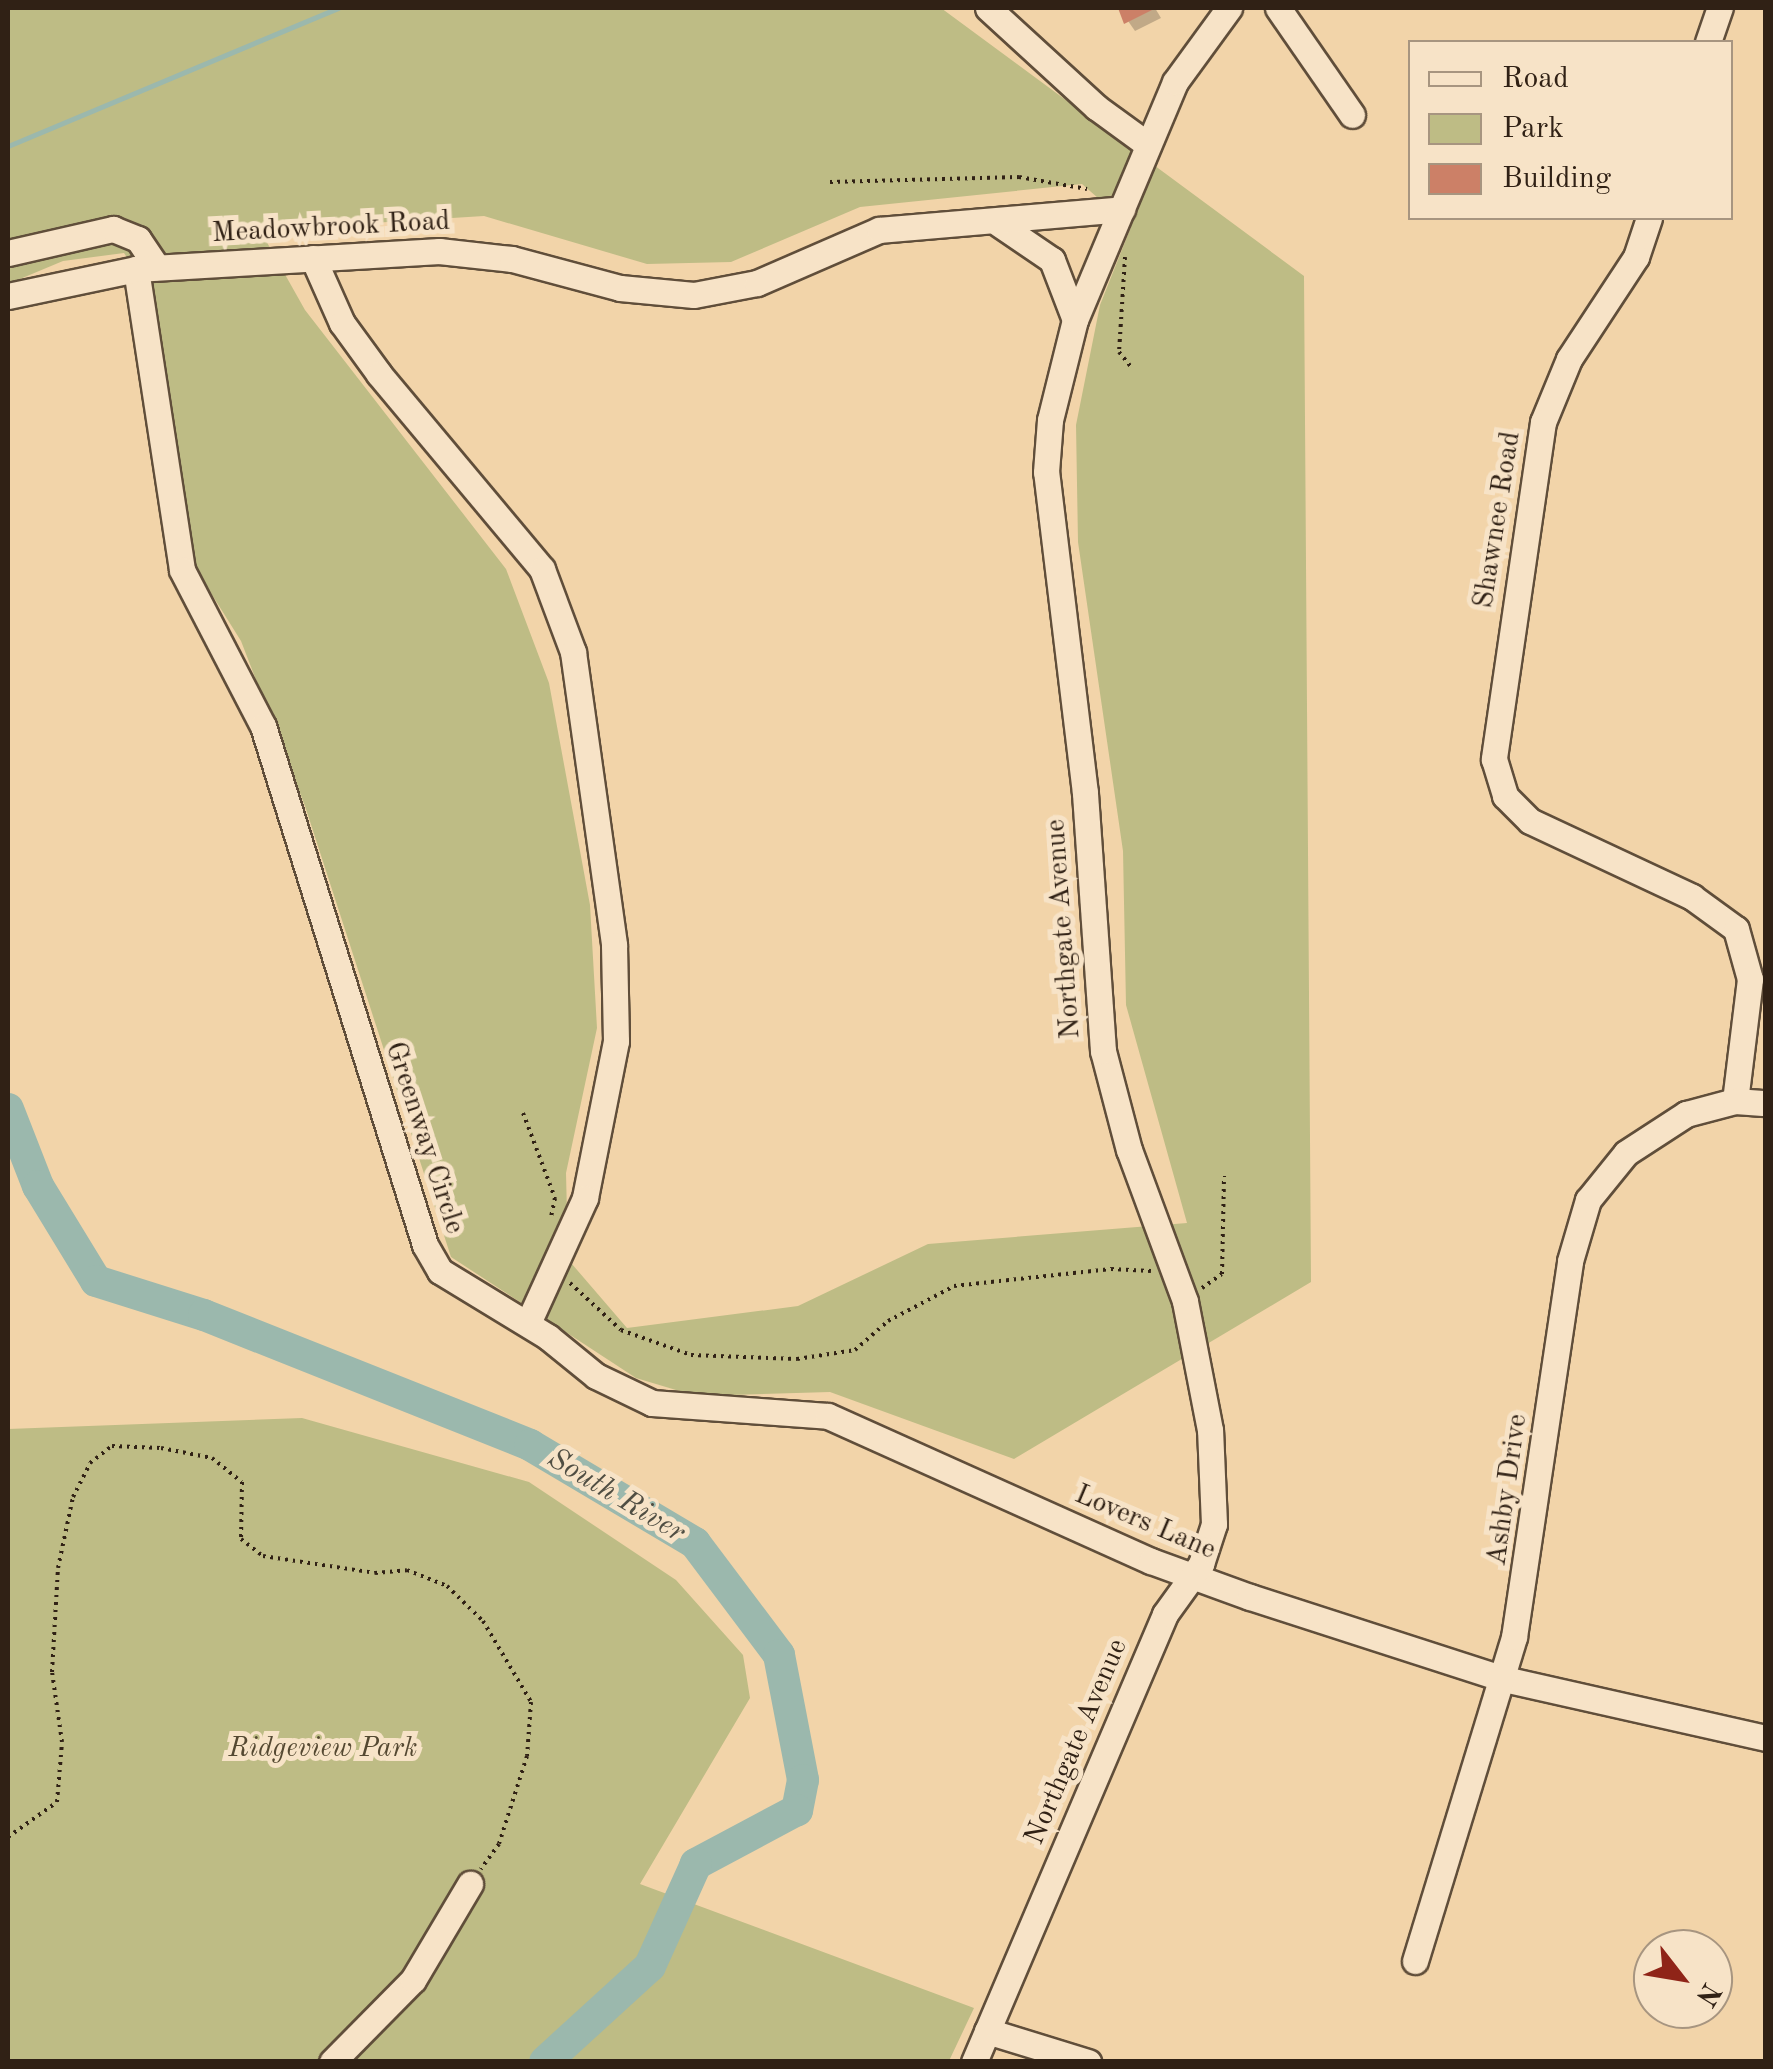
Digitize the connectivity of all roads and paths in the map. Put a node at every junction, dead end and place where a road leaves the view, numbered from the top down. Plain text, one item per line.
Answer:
1 (988, 8) edge
2 (1229, 8) edge
3 (1278, 8) edge
4 (1720, 8) edge
5 (1709, 40) edge
6 (1352, 115) dead end
7 (1147, 144) junction
8 (1122, 209) junction
9 (1648, 220) edge
10 (994, 221) junction
11 (8, 253) edge
12 (313, 258) junction
13 (146, 268) junction
14 (8, 296) edge
15 (1075, 320) junction
16 (1735, 1101) junction
17 (1766, 1103) edge
18 (522, 1114) dead end
19 (1224, 1176) dead end
20 (546, 1226) dead end
21 (556, 1271) junction
22 (1178, 1278) junction
23 (528, 1324) junction
24 (1193, 1576) junction
25 (1504, 1679) junction
26 (1766, 1738) edge
27 (8, 1837) edge
28 (470, 1884) joint
29 (1416, 1961) dead end
30 (987, 2031) junction
31 (332, 2062) edge
32 (974, 2062) edge
33 (1088, 2062) edge

1 - 7 street
2 - 7 street, Northgate Avenue
3 - 6 street
4 - 5 street
7 - 8 street, Northgate Avenue
8 - 10 street, Meadowbrook Road
8 - 15 street, Northgate Avenue
9 - 16 street, Shawnee Road
10 - 12 street, Meadowbrook Road
10 - 15 street
11 - 13 street
12 - 13 street, Meadowbrook Road
12 - 21 street
13 - 14 street, Meadowbrook Road
13 - 23 street, Greenway Circle
15 - 22 street, Northgate Avenue
16 - 17 street, Ashby Drive
16 - 25 street, Ashby Drive
18 - 20 path
19 - 22 path
21 - 22 path
21 - 23 street
22 - 24 street, Northgate Avenue
23 - 24 street, Lovers Lane
24 - 25 street, Lovers Lane
24 - 30 street, Northgate Avenue
25 - 26 street, Lovers Lane
25 - 29 street, Ashby Drive
27 - 28 path
28 - 31 street
30 - 32 street, Northgate Avenue
30 - 33 street

